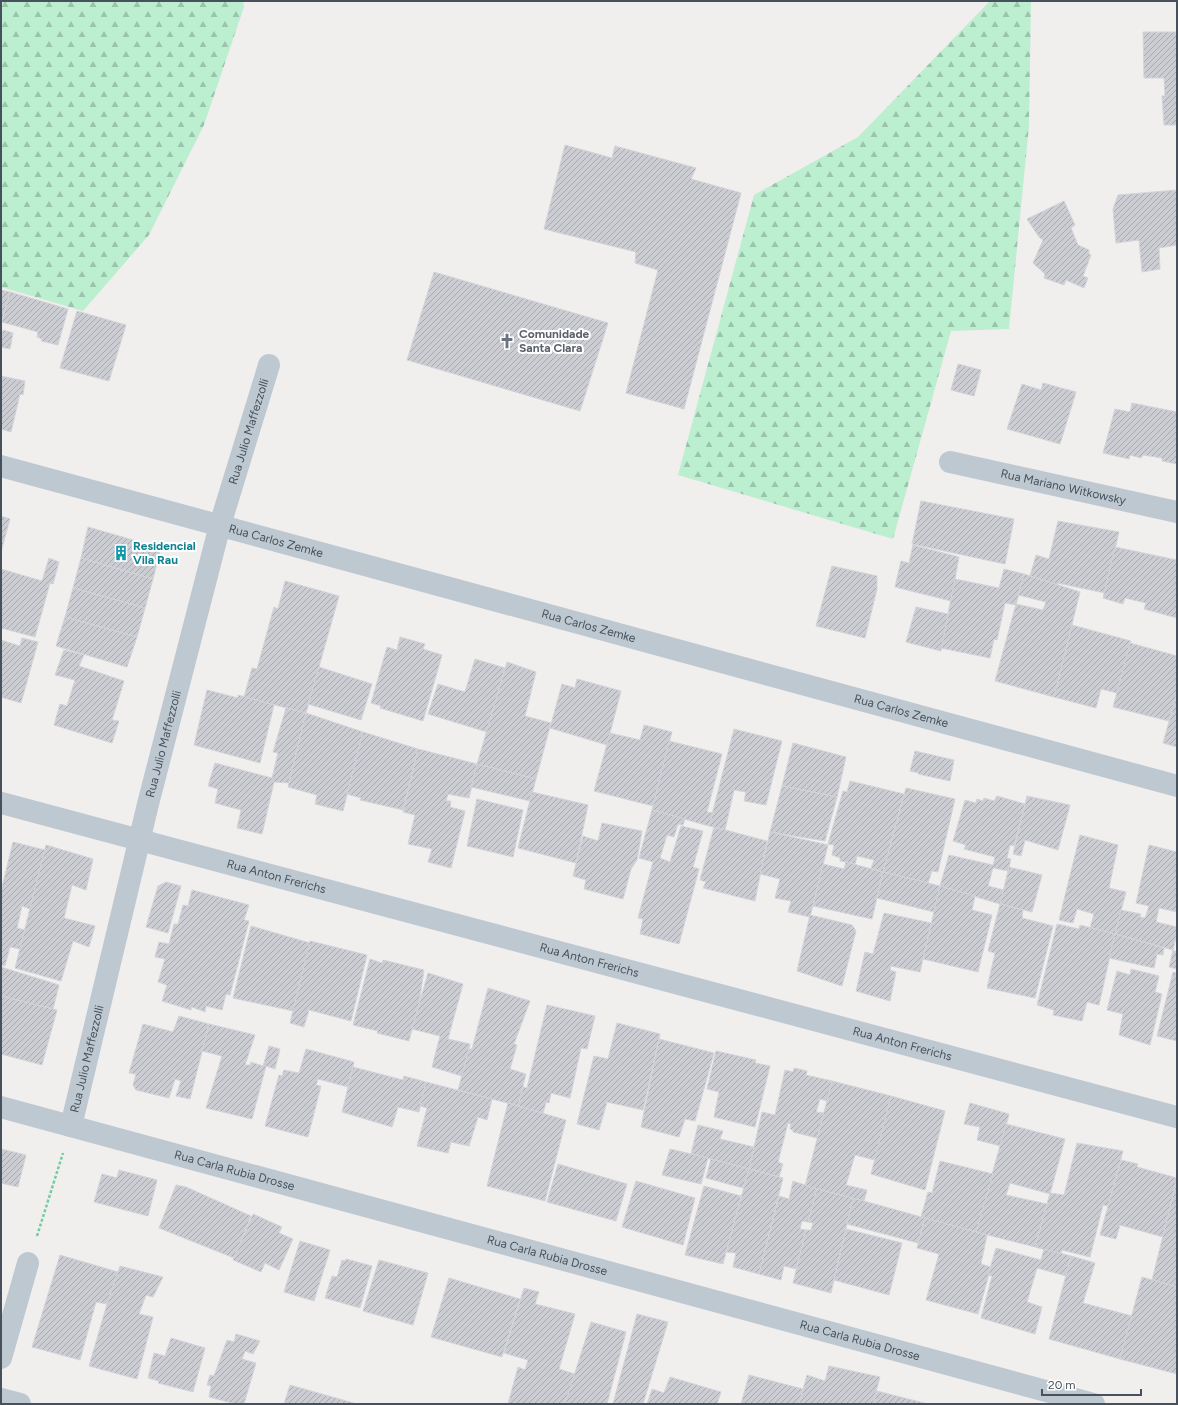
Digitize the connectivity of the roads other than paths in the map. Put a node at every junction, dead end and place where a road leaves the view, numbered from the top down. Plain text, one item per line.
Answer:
1 (269, 366) dead end
2 (950, 462) dead end
3 (1, 466) edge
4 (1177, 512) edge
5 (220, 525) junction
6 (1177, 786) edge
7 (1, 803) edge
8 (138, 839) junction
9 (1, 1107) edge
10 (1177, 1117) edge
11 (71, 1126) junction
12 (28, 1263) road end
13 (1, 1358) edge
14 (1, 1399) edge
15 (20, 1404) edge
16 (1094, 1404) edge

1 - 5 street, Rua Julio Maffezzolli
2 - 4 street, Rua Mariano Witkowsky
3 - 5 street, Rua Carlos Zemke
5 - 6 street, Rua Carlos Zemke
5 - 8 street, Rua Julio Maffezzolli
7 - 8 street, Rua Anton Frerichs
8 - 10 street, Rua Anton Frerichs
8 - 11 street, Rua Julio Maffezzolli
9 - 11 street, Rua Carla Rubia Drosse
11 - 16 street, Rua Carla Rubia Drosse
12 - 13 street
14 - 15 street

